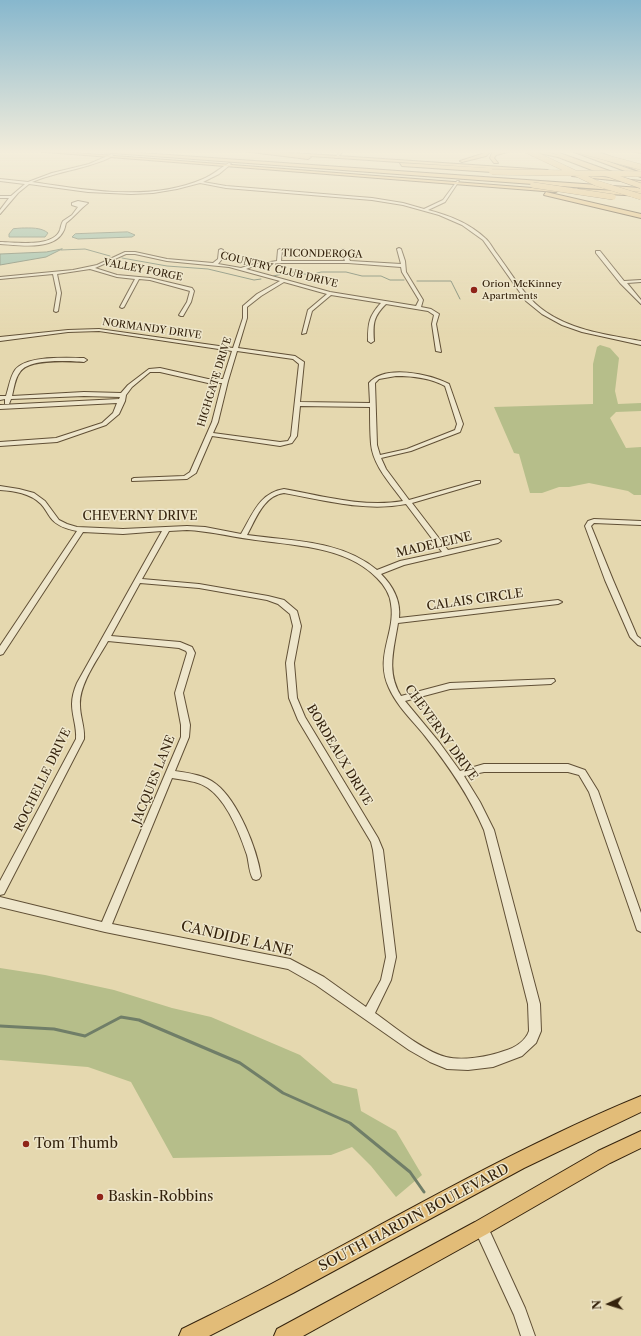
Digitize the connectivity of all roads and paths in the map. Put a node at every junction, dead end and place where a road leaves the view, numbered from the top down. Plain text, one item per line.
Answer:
1 (75, 212) edge
2 (434, 212) edge
3 (0, 243) edge
4 (399, 249) dead end
5 (221, 250) dead end
6 (280, 250) dead end
7 (343, 250) dead end
8 (598, 252) dead end
9 (279, 262) junction
10 (348, 262) junction
11 (215, 264) junction
12 (404, 266) junction
13 (91, 268) junction
14 (242, 269) junction
15 (55, 273) junction
16 (0, 278) edge
17 (138, 278) junction
18 (285, 280) junction
19 (641, 281) edge
20 (622, 282) junction
21 (330, 293) junction
22 (384, 303) junction
23 (641, 304) edge
24 (122, 307) dead end
25 (418, 308) junction
26 (56, 311) dead end
27 (181, 316) dead end
28 (304, 333) dead end
29 (0, 339) edge
30 (371, 341) dead end
31 (641, 343) edge
32 (235, 349) junction
33 (439, 351) dead end
34 (84, 360) dead end
35 (225, 381) junction
36 (0, 398) edge
37 (9, 398) junction
38 (122, 398) junction
39 (297, 404) junction
40 (372, 405) junction
41 (3, 407) edge
42 (210, 434) junction
43 (0, 444) edge
44 (377, 457) junction
45 (134, 480) dead end
46 (478, 482) dead end
47 (0, 488) edge
48 (407, 502) junction
49 (641, 523) edge
50 (81, 530) junction
51 (166, 530) junction
52 (243, 536) junction
53 (498, 541) dead end
54 (446, 553) junction
55 (376, 573) junction
56 (139, 581) junction
57 (558, 602) dead end
58 (395, 621) junction
59 (106, 638) junction
60 (640, 643) edge
61 (0, 651) edge
62 (551, 681) dead end
63 (400, 699) junction
64 (170, 774) junction
65 (458, 775) junction
66 (256, 876) dead end
67 (0, 891) edge
68 (0, 902) edge
69 (105, 926) junction
70 (641, 927) edge
71 (368, 1015) junction
72 (532, 1040) joint
73 (641, 1104) edge
74 (641, 1139) edge
75 (481, 1228) junction
76 (192, 1335) edge
77 (284, 1336) edge
78 (528, 1336) edge

1 - 3 street
2 - 31 street
4 - 12 street
5 - 11 street
6 - 9 street
7 - 10 street
8 - 20 street
9 - 10 street, TICONDEROGA
9 - 14 street, TICONDEROGA
10 - 12 street, TICONDEROGA
11 - 13 street, COUNTRY CLUB DRIVE
11 - 14 street, COUNTRY CLUB DRIVE
12 - 25 street
13 - 15 street, COUNTRY CLUB DRIVE
13 - 17 street, VALLEY FORGE
14 - 18 street, COUNTRY CLUB DRIVE
15 - 16 street, COUNTRY CLUB DRIVE
15 - 26 street
17 - 24 street
17 - 27 street, VALLEY FORGE
18 - 21 street, COUNTRY CLUB DRIVE
18 - 32 street, HIGHGATE DRIVE
19 - 20 street
20 - 23 street
21 - 22 street, COUNTRY CLUB DRIVE
21 - 28 street
22 - 25 street, COUNTRY CLUB DRIVE
22 - 30 street
25 - 33 street, COUNTRY CLUB DRIVE
29 - 32 street, NORMANDY DRIVE
32 - 35 street, HIGHGATE DRIVE
32 - 39 street, NORMANDY DRIVE
34 - 37 street
35 - 38 street
35 - 42 street, HIGHGATE DRIVE
36 - 37 street
37 - 38 street
37 - 41 street
38 - 41 street
38 - 43 street
39 - 40 street
39 - 42 street
40 - 44 street
40 - 44 street
42 - 45 street, HIGHGATE DRIVE
44 - 48 street
46 - 48 street
47 - 50 street, CHEVERNY DRIVE
48 - 52 street
48 - 54 street
49 - 60 street
50 - 51 street, CHEVERNY DRIVE
50 - 61 street
51 - 52 street, CHEVERNY DRIVE
51 - 56 street, ROCHELLE DRIVE
52 - 55 street, CHEVERNY DRIVE
53 - 54 street, MADELEINE
54 - 55 street, MADELEINE
55 - 58 street, CHEVERNY DRIVE
56 - 59 street, ROCHELLE DRIVE
56 - 71 street, BORDEAUX DRIVE
57 - 58 street, CALAIS CIRCLE
58 - 63 street, CHEVERNY DRIVE
59 - 64 street, JACQUES LANE
59 - 67 street, ROCHELLE DRIVE
62 - 63 street
63 - 65 street, CHEVERNY DRIVE
64 - 66 street
64 - 69 street, JACQUES LANE
65 - 70 street
65 - 72 street, CHEVERNY DRIVE
68 - 69 street, CANDIDE LANE
69 - 71 street, CANDIDE LANE
71 - 72 street, CANDIDE LANE
73 - 76 main road, SOUTH HARDIN BOULEVARD
74 - 75 main road
75 - 77 main road
75 - 78 street

